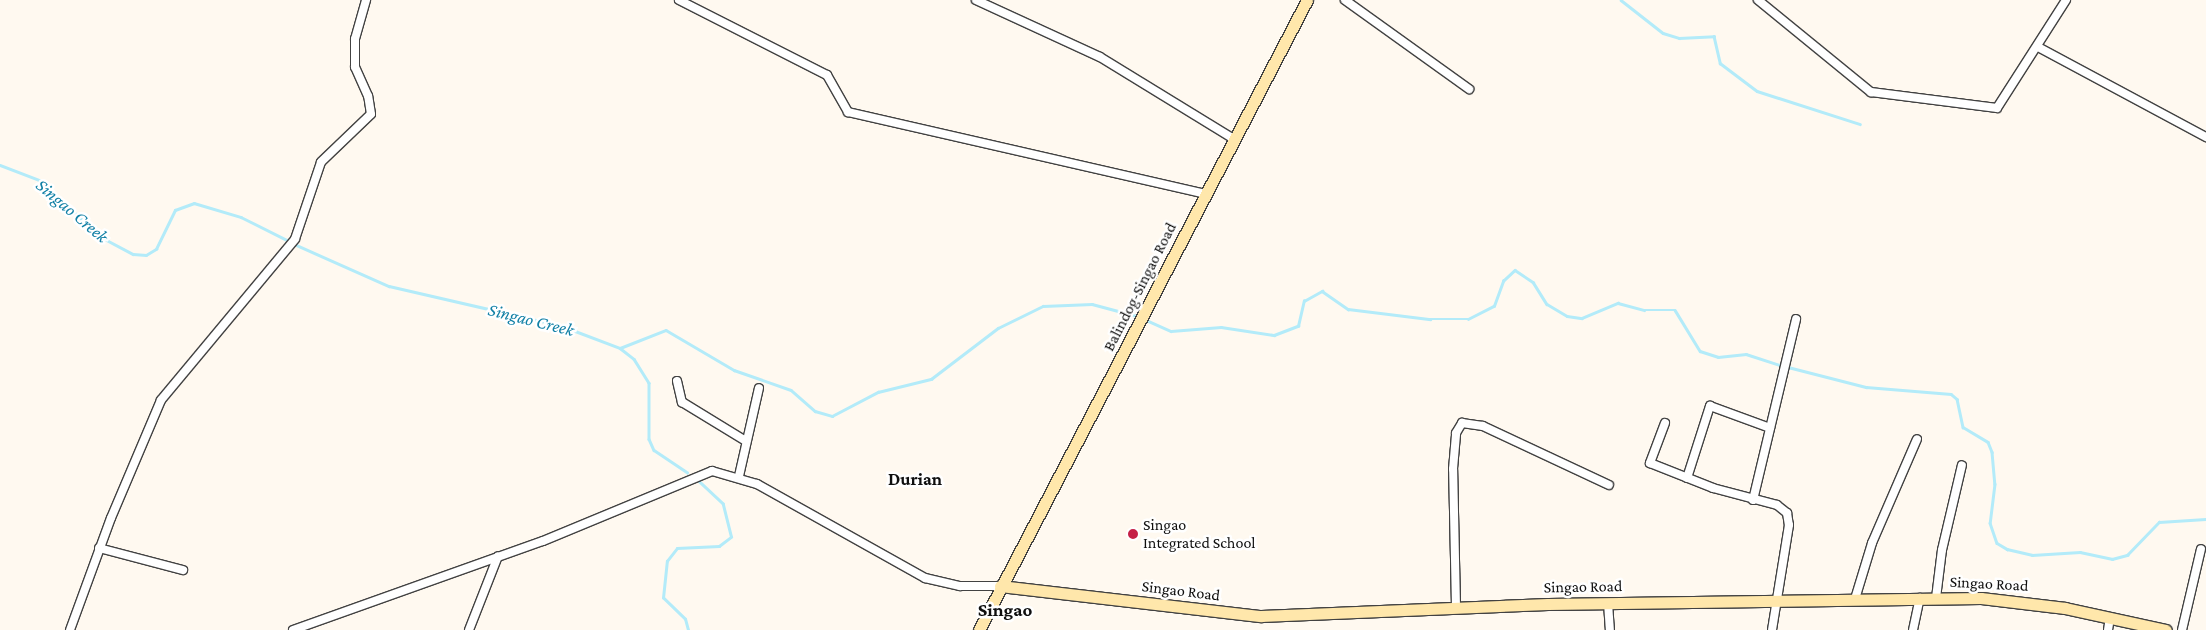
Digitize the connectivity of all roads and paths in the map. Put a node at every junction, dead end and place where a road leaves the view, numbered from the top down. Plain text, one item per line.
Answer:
1 (366, 0) edge
2 (679, 0) edge
3 (976, 0) edge
4 (1307, 0) edge
5 (1345, 0) edge
6 (1758, 0) edge
7 (2066, 0) edge
8 (2038, 47) junction
9 (1469, 89) dead end
10 (2206, 137) edge
11 (1234, 139) junction
12 (1205, 194) junction
13 (1796, 319) dead end
14 (677, 381) dead end
15 (760, 388) dead end
16 (1666, 424) dead end
17 (1770, 428) junction
18 (1916, 439) dead end
19 (746, 440) junction
20 (1962, 465) dead end
21 (739, 476) junction
22 (1687, 478) junction
23 (1609, 485) dead end
24 (1753, 500) junction
25 (99, 548) junction
26 (2201, 548) dead end
27 (498, 556) junction
28 (183, 570) dead end
29 (1000, 586) junction
30 (1920, 598) junction
31 (1936, 598) junction
32 (1856, 599) junction
33 (1776, 600) junction
34 (1608, 603) junction
35 (1456, 607) junction
36 (2110, 617) junction
37 (2133, 626) edge
38 (70, 630) edge
39 (293, 630) edge
40 (469, 630) edge
41 (979, 630) edge
42 (1610, 630) edge
43 (1772, 630) edge
44 (1913, 630) edge
45 (2108, 630) edge
46 (2166, 630) edge
47 (2182, 630) edge

1 - 25 street
2 - 12 street
3 - 11 street
4 - 11 street, Balindog-Singao Road
5 - 9 street
6 - 8 street
7 - 8 street
8 - 10 street
11 - 12 street, Balindog-Singao Road
12 - 29 street, Balindog-Singao Road
13 - 17 street
14 - 19 street
15 - 19 street
16 - 22 street
17 - 22 street
17 - 24 street
18 - 32 street
19 - 21 street
20 - 31 street
21 - 27 street
21 - 29 street
22 - 24 street
23 - 35 street
24 - 33 street
25 - 28 street
25 - 38 street
26 - 47 street
27 - 39 street
27 - 40 street
29 - 35 street, Singao Road
29 - 41 street, Balindog-Singao Road
30 - 31 street, Singao Road
30 - 32 street, Singao Road
30 - 44 street
31 - 36 street, Singao Road
32 - 33 street, Singao Road
33 - 34 street, Singao Road
33 - 43 street
34 - 35 street, Singao Road
34 - 42 street
36 - 37 street, Singao Road
36 - 45 street
37 - 46 street, Singao Road

